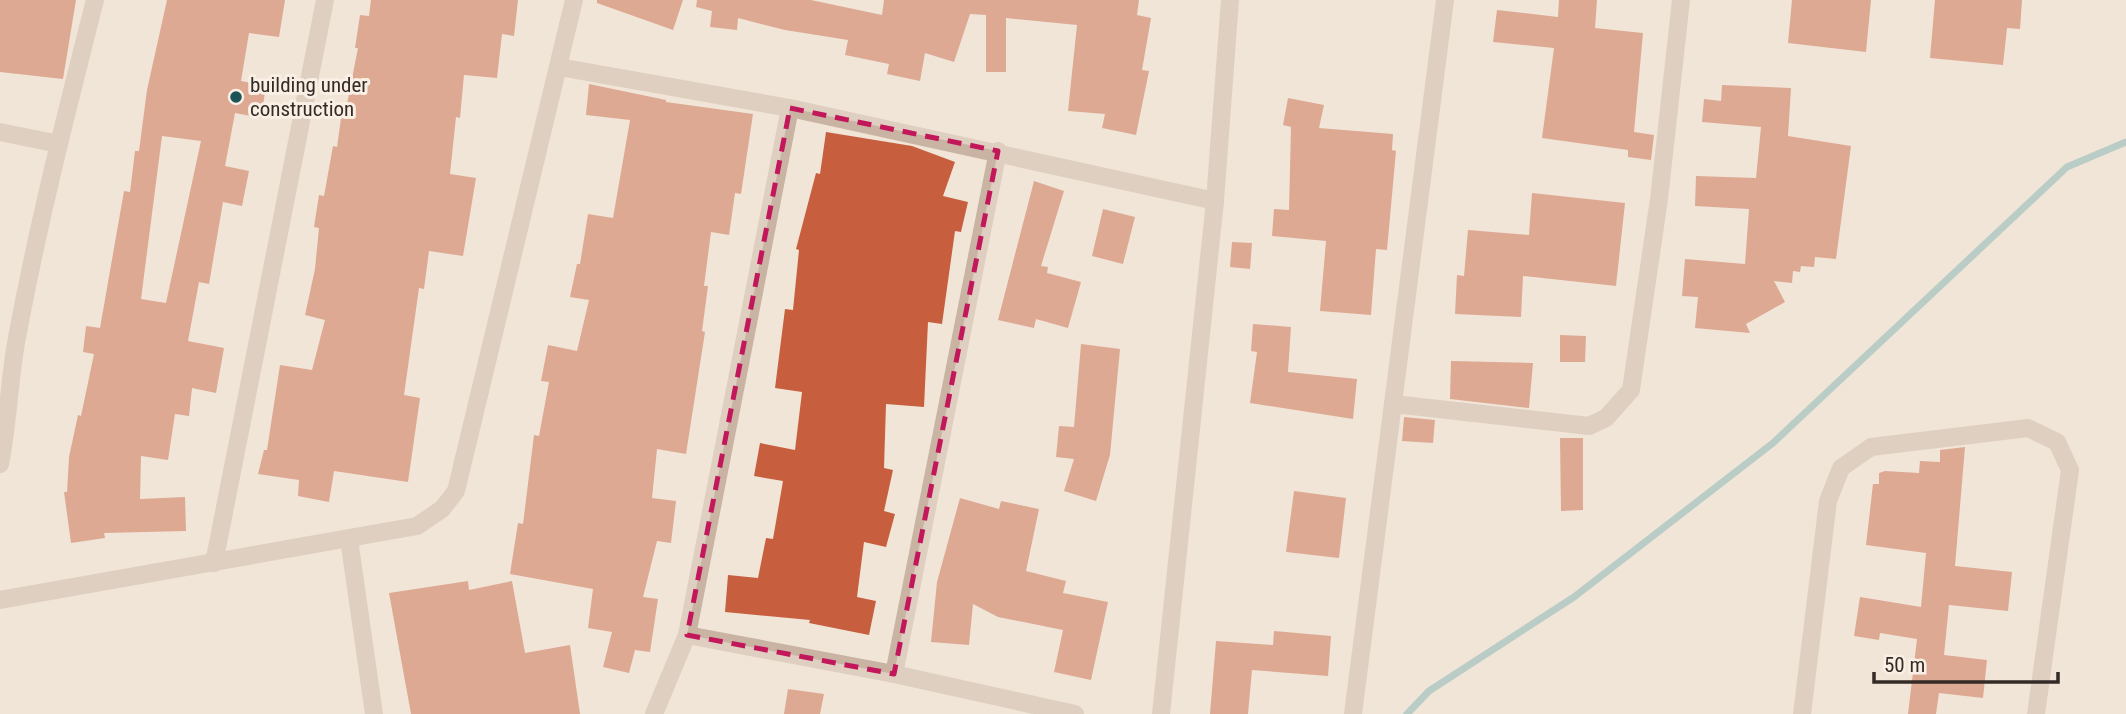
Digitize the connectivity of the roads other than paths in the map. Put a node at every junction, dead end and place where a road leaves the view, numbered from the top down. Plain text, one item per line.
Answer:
1 (94, 0) edge
2 (326, 0) edge
3 (574, 0) edge
4 (1230, 0) edge
5 (1444, 0) edge
6 (1681, 0) edge
7 (558, 67) junction
8 (790, 108) junction
9 (0, 131) edge
10 (59, 144) junction
11 (998, 151) junction
12 (1215, 201) junction
13 (8, 341) edge
14 (1394, 404) junction
15 (0, 464) edge
16 (349, 538) junction
17 (214, 563) junction
18 (0, 593) edge
19 (0, 599) edge
20 (687, 635) junction
21 (894, 674) junction
22 (374, 714) edge
23 (654, 714) edge
24 (1075, 714) edge
25 (1161, 714) edge
26 (1353, 714) edge
27 (1802, 714) edge
28 (2036, 714) edge

1 - 10 street
2 - 17 street
3 - 7 street
4 - 12 street
5 - 14 street
6 - 14 street
7 - 8 street
7 - 16 street
8 - 11 street
8 - 20 street
9 - 10 street
10 - 13 street
11 - 12 street
11 - 21 street
12 - 25 street
13 - 15 street
14 - 26 street
16 - 17 street
16 - 22 street
17 - 19 street
18 - 19 street
20 - 21 street
20 - 23 street
21 - 24 street
27 - 28 street

